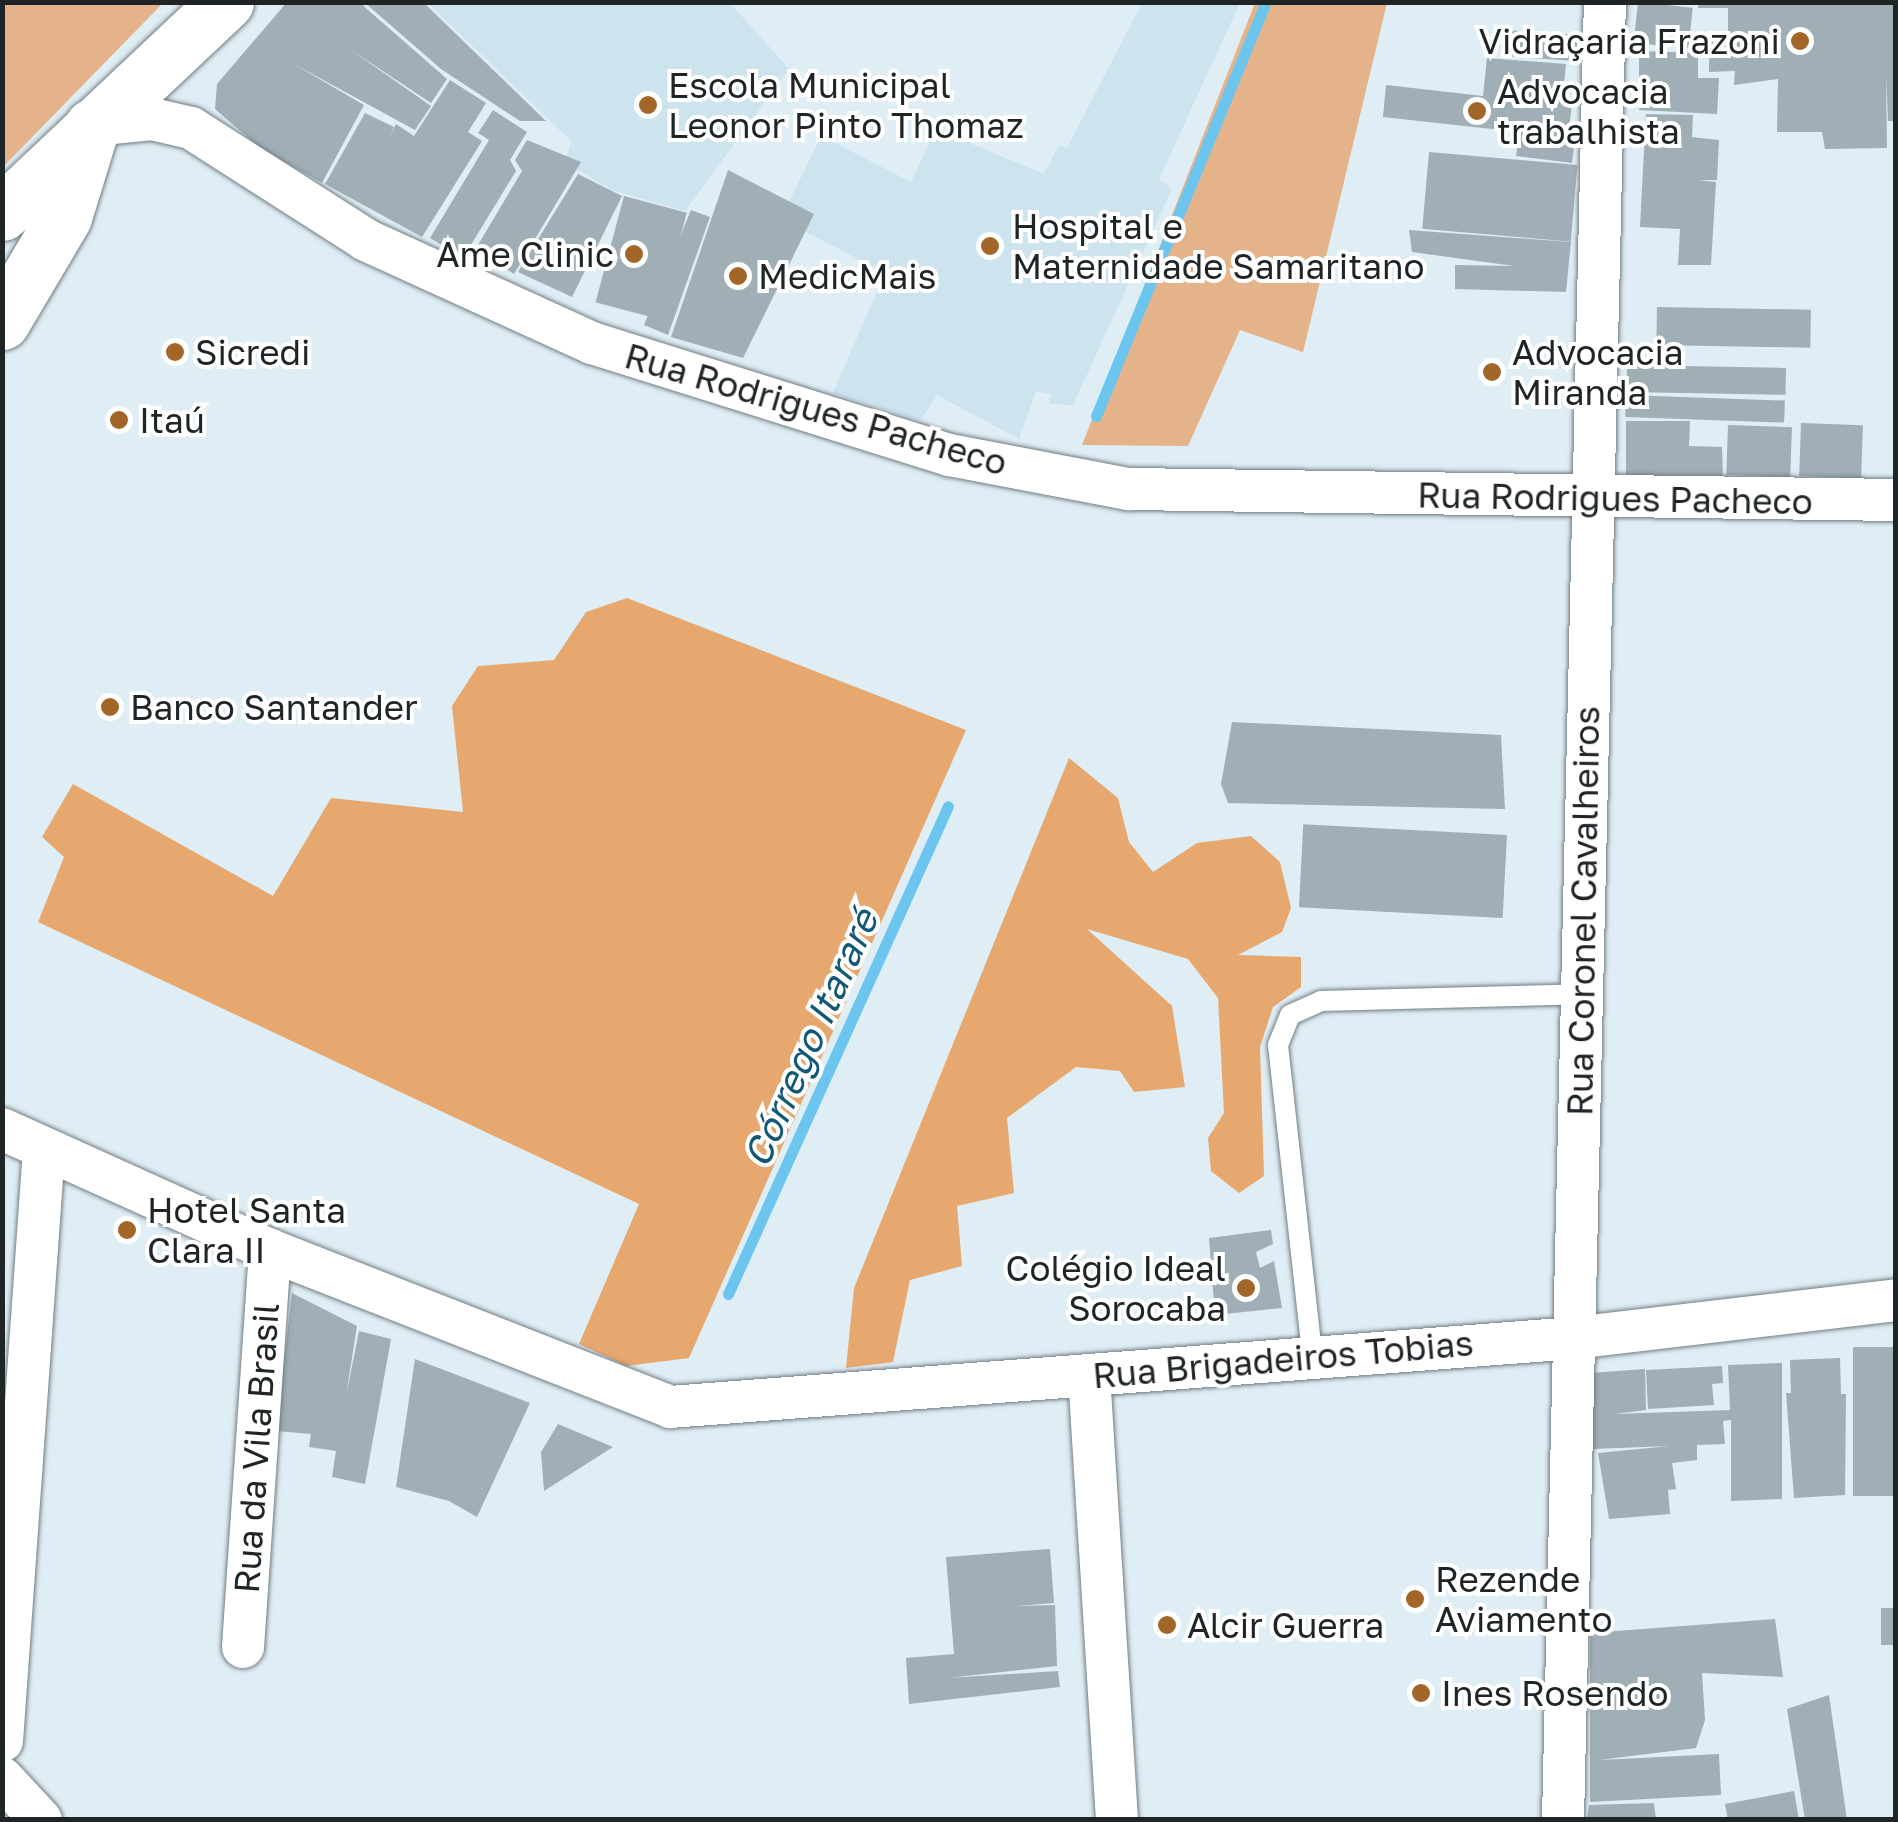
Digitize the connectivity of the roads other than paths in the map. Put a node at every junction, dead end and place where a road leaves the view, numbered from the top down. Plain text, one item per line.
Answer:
1 (226, 2) edge
2 (1604, 2) edge
3 (92, 125) junction
4 (2, 214) edge
5 (2, 322) edge
6 (1593, 500) junction
7 (1896, 500) edge
8 (1582, 994) junction
9 (2, 1129) edge
10 (44, 1149) junction
11 (270, 1250) junction
12 (1896, 1300) edge
13 (1574, 1338) junction
14 (1312, 1354) junction
15 (1089, 1375) junction
16 (243, 1646) dead end
17 (2, 1741) edge
18 (2, 1778) edge
19 (40, 1820) edge
20 (1117, 1820) edge
21 (1563, 1820) edge

1 - 3 main road
2 - 6 street, Rua Coronel Cavalheiros
3 - 4 main road
3 - 5 main road
3 - 6 street, Rua Rodrigues Pacheco
6 - 7 street, Rua Rodrigues Pacheco
6 - 8 street, Rua Coronel Cavalheiros
8 - 13 street, Rua Coronel Cavalheiros
8 - 14 lane
9 - 10 street
10 - 11 street
10 - 17 street
11 - 15 street, Rua Brigadeiros Tobias
11 - 16 street, Rua da Vila Brasil
12 - 13 street, Rua Brigadeiros Tobias
13 - 14 street, Rua Brigadeiros Tobias
13 - 21 street, Rua Coronel Cavalheiros
14 - 15 street, Rua Brigadeiros Tobias
15 - 20 street
18 - 19 street

